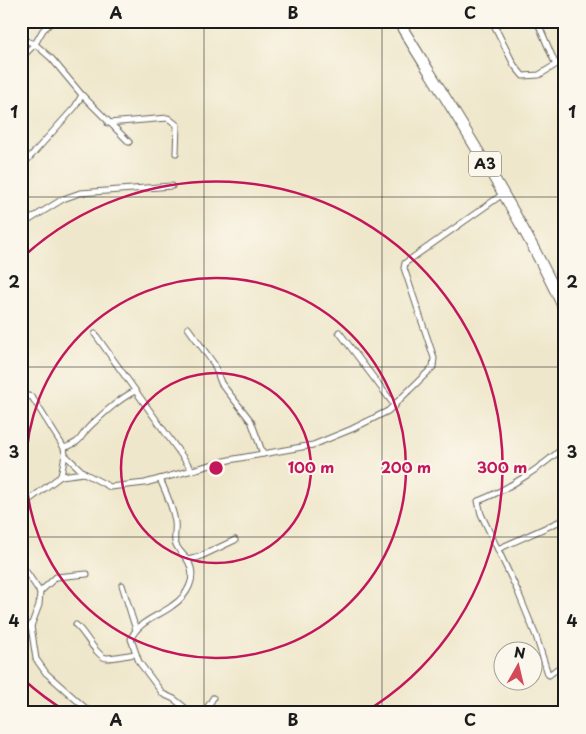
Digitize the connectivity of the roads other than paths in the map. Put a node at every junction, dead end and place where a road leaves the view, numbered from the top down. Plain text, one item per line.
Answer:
1 (53, 21) edge
2 (398, 21) edge
3 (492, 21) edge
4 (537, 21) edge
5 (21, 39) edge
6 (35, 44) junction
7 (21, 58) edge
8 (565, 59) edge
9 (555, 63) junction
10 (82, 95) junction
11 (108, 123) junction
12 (129, 142) dead end
13 (176, 153) dead end
14 (21, 167) edge
15 (172, 186) dead end
16 (503, 194) junction
17 (21, 225) edge
18 (565, 311) edge
19 (188, 328) dead end
20 (339, 332) dead end
21 (96, 334) dead end
22 (135, 391) junction
23 (21, 401) edge
24 (395, 406) junction
25 (565, 446) edge
26 (64, 448) junction
27 (263, 454) junction
28 (65, 456) junction
29 (192, 470) junction
30 (84, 473) junction
31 (61, 476) junction
32 (160, 479) junction
33 (21, 506) edge
34 (565, 519) edge
35 (235, 540) dead end
36 (498, 549) junction
37 (188, 560) junction
38 (21, 564) edge
39 (87, 574) dead end
40 (122, 585) dead end
41 (40, 592) junction
42 (76, 625) dead end
43 (31, 626) junction
44 (136, 630) junction
45 (21, 631) edge
46 (135, 654) junction
47 (565, 663) edge
48 (213, 698) dead end
49 (91, 713) edge
50 (188, 713) edge
51 (200, 713) edge

1 - 6 street
2 - 16 highway, A3
3 - 9 street
4 - 9 street
5 - 6 street
6 - 7 street
6 - 10 street
8 - 9 street
10 - 11 street
10 - 14 street
11 - 12 street
11 - 13 street
15 - 17 street
16 - 18 highway, A3
16 - 24 street
19 - 27 street
20 - 24 street
21 - 22 street
22 - 26 street
22 - 29 street
23 - 26 street
24 - 27 street
25 - 36 street
26 - 28 street
27 - 29 street
28 - 30 street
28 - 31 street
29 - 32 street
30 - 31 street
30 - 32 street
31 - 33 street
32 - 37 street
34 - 36 street
35 - 37 street
36 - 47 street
37 - 44 street
38 - 41 street
39 - 41 street
40 - 44 street
41 - 43 street
42 - 46 street
43 - 45 street
43 - 49 street
44 - 46 street
46 - 50 street
48 - 51 street

